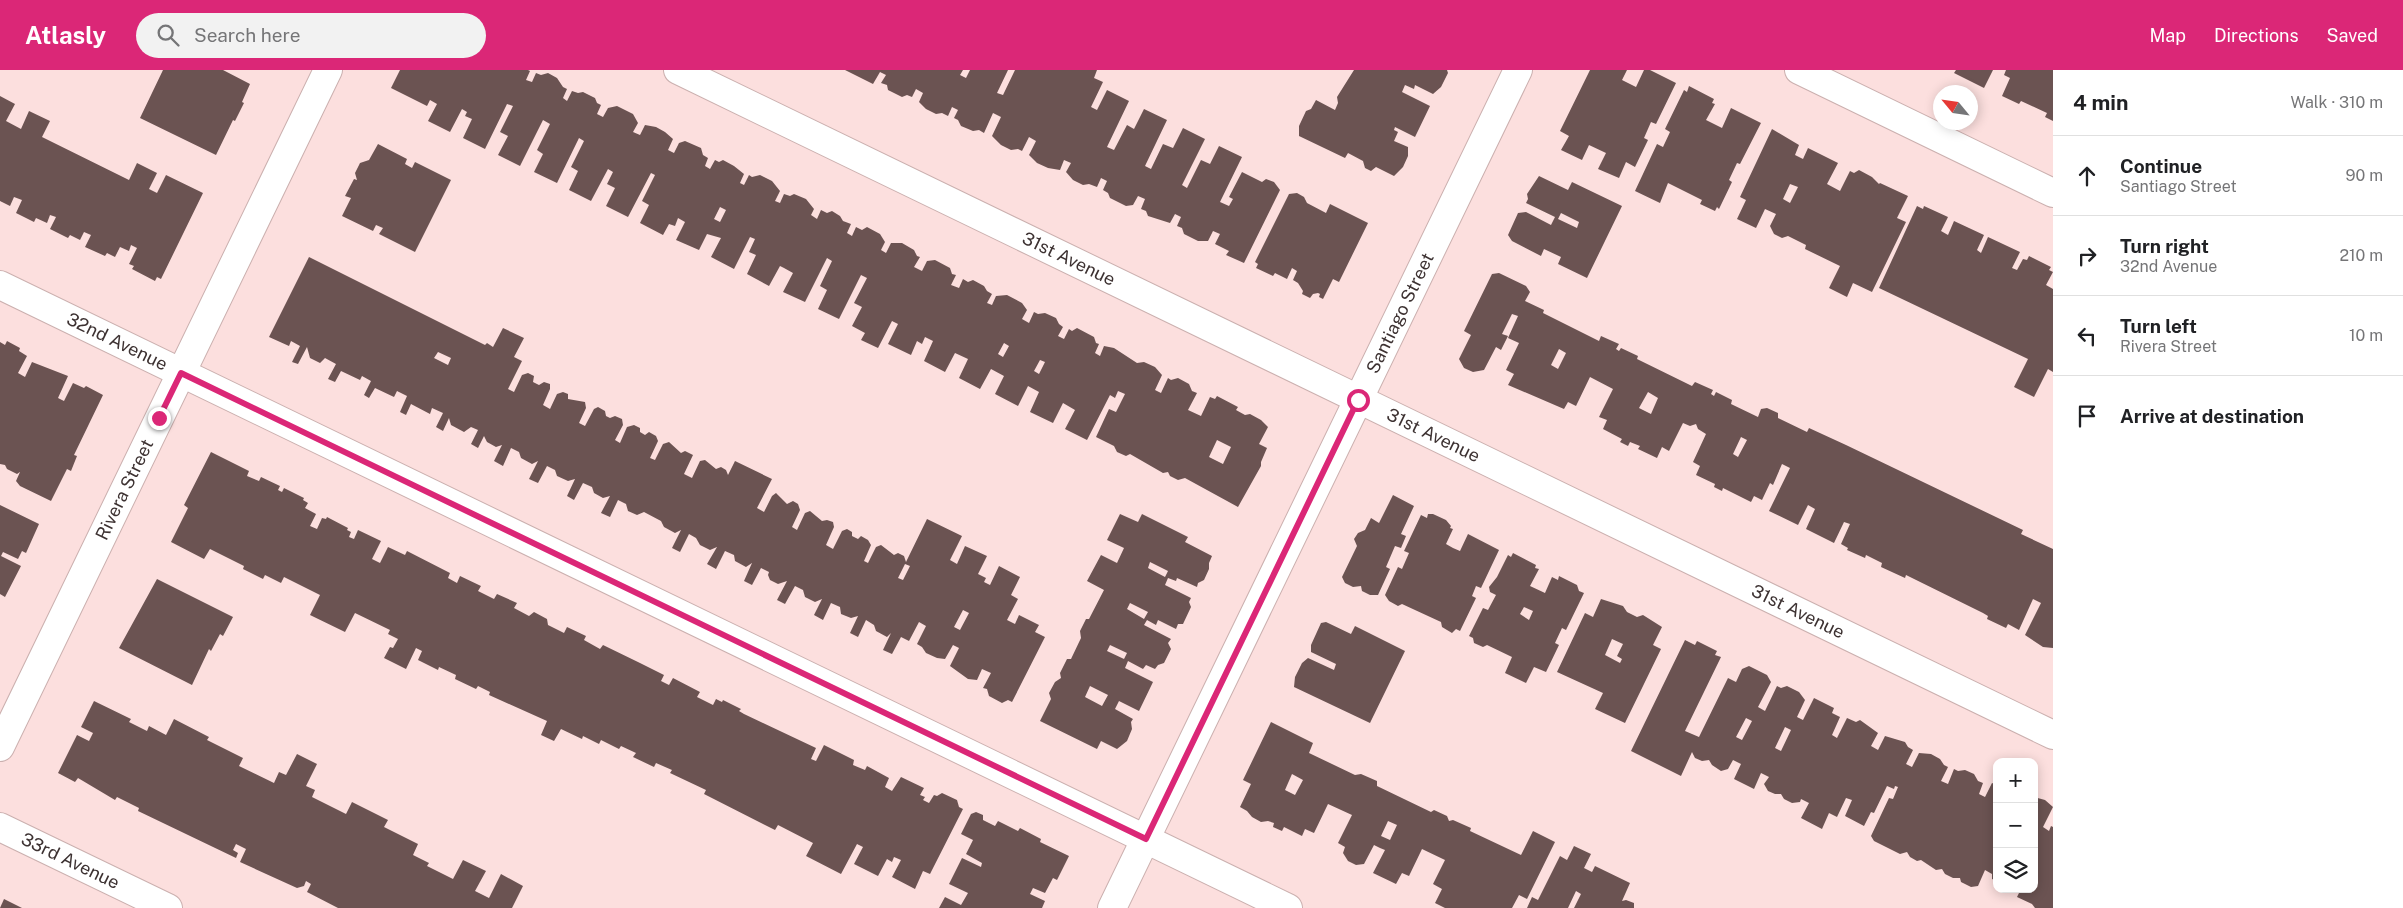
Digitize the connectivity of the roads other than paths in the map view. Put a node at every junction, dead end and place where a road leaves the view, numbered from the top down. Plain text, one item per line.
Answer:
1 (328, 70) edge
2 (678, 70) edge
3 (1518, 70) edge
4 (1799, 70) edge
5 (2053, 193) edge
6 (0, 285) edge
7 (181, 373) junction
8 (1358, 400) junction
9 (2053, 735) edge
10 (0, 747) edge
11 (0, 827) edge
12 (1146, 839) junction
13 (168, 908) edge
14 (1112, 908) edge
15 (1288, 908) edge

1 - 7 street, Rivera Street
2 - 8 street, 31st Avenue
3 - 8 street, Santiago Street
4 - 5 street
6 - 7 street, 32nd Avenue
7 - 10 street, Rivera Street
7 - 12 street, 32nd Avenue
8 - 9 street, 31st Avenue
8 - 12 street, Santiago Street
11 - 13 street, 33rd Avenue
12 - 14 street, Santiago Street
12 - 15 street, 32nd Avenue

